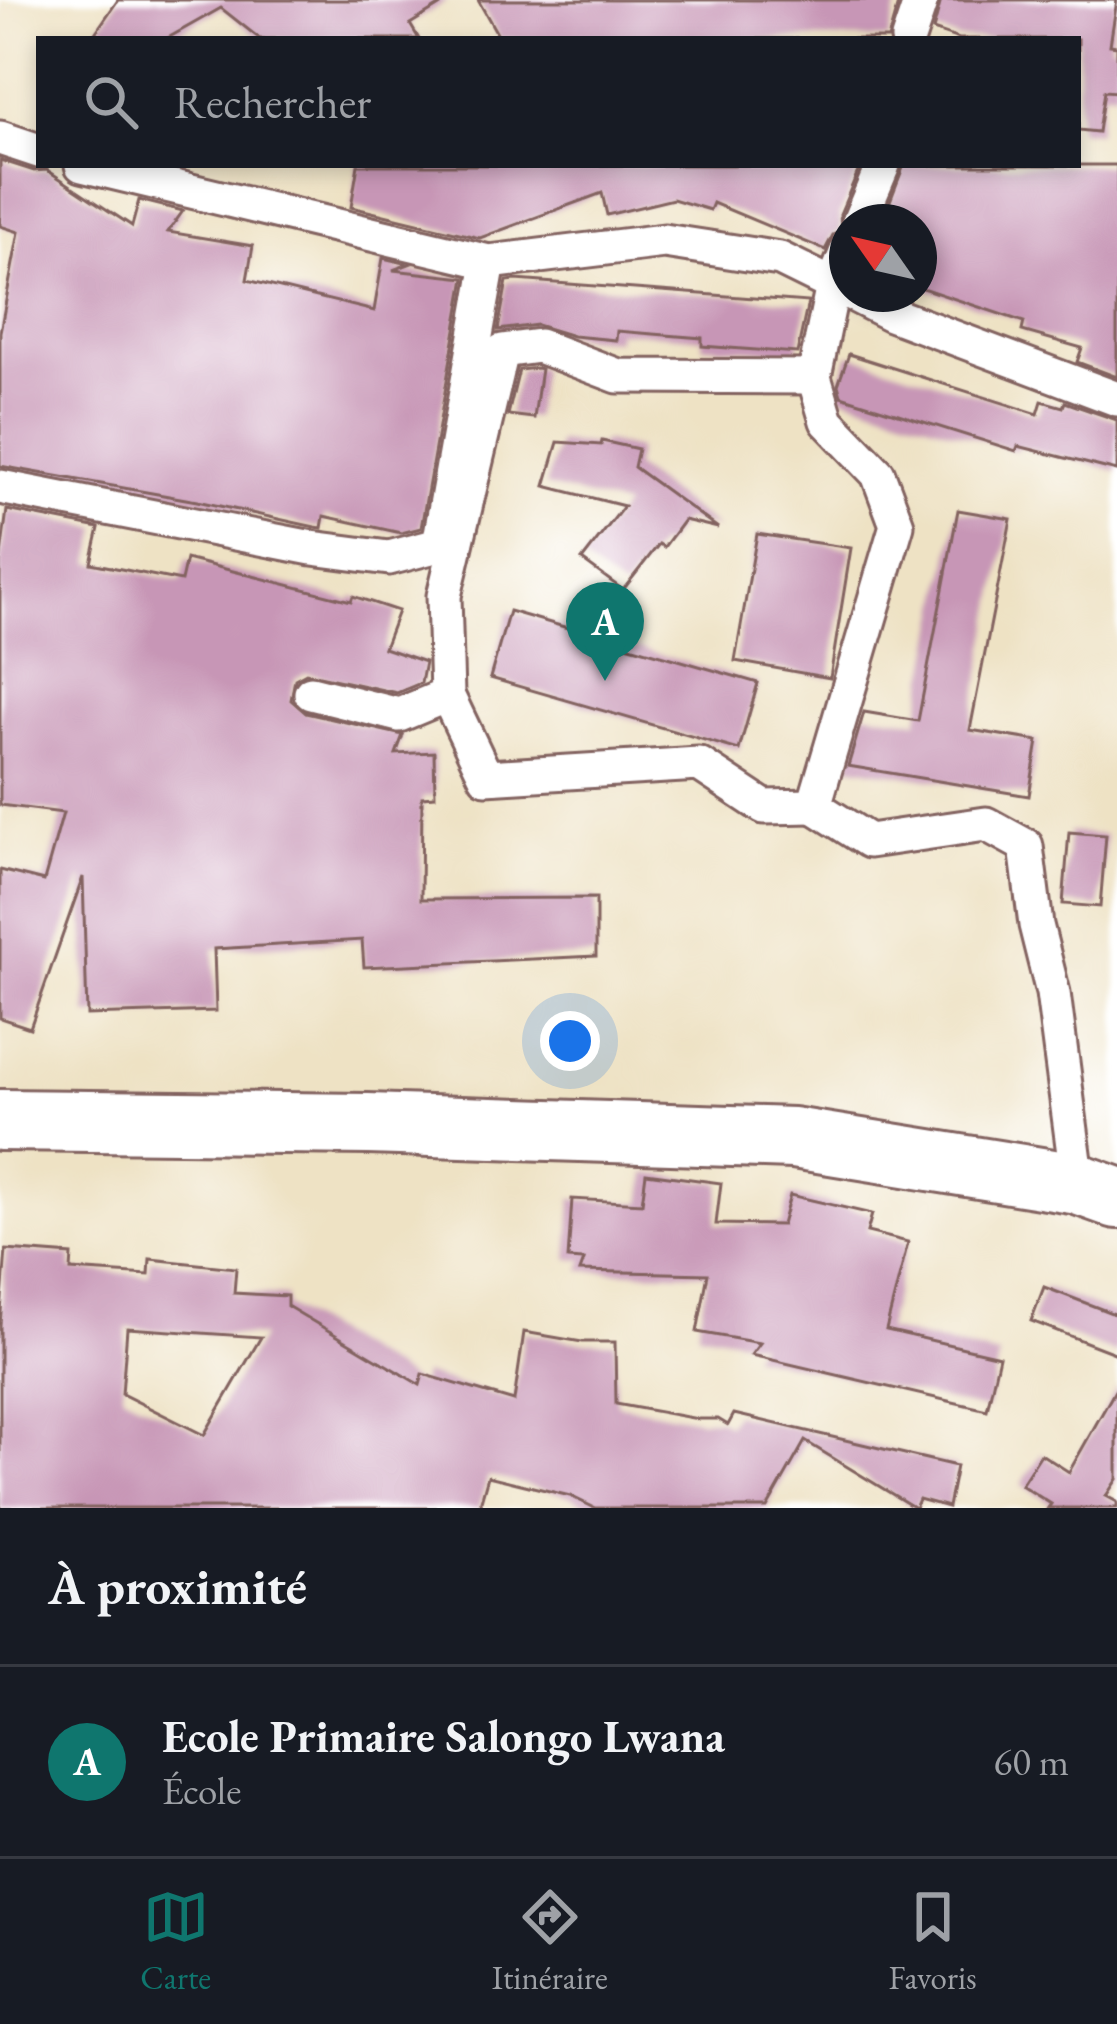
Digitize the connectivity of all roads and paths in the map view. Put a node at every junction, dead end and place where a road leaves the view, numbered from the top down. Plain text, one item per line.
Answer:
1 (921, 0) edge
2 (909, 36) edge
3 (0, 138) edge
4 (36, 150) edge
5 (95, 168) edge
6 (882, 168) edge
7 (867, 204) edge
8 (489, 262) junction
9 (829, 283) edge
10 (836, 312) edge
11 (887, 312) edge
12 (814, 377) junction
13 (1117, 399) edge
14 (0, 487) edge
15 (311, 693) dead end
16 (447, 695) junction
17 (814, 806) junction
18 (0, 1120) edge
19 (1097, 1191) edge

1 - 2 street
3 - 4 street
5 - 8 street
6 - 7 street
8 - 9 street
8 - 14 street
10 - 12 street
11 - 13 street
12 - 16 street
12 - 17 street
15 - 16 street
16 - 17 street
17 - 19 street
18 - 19 highway

